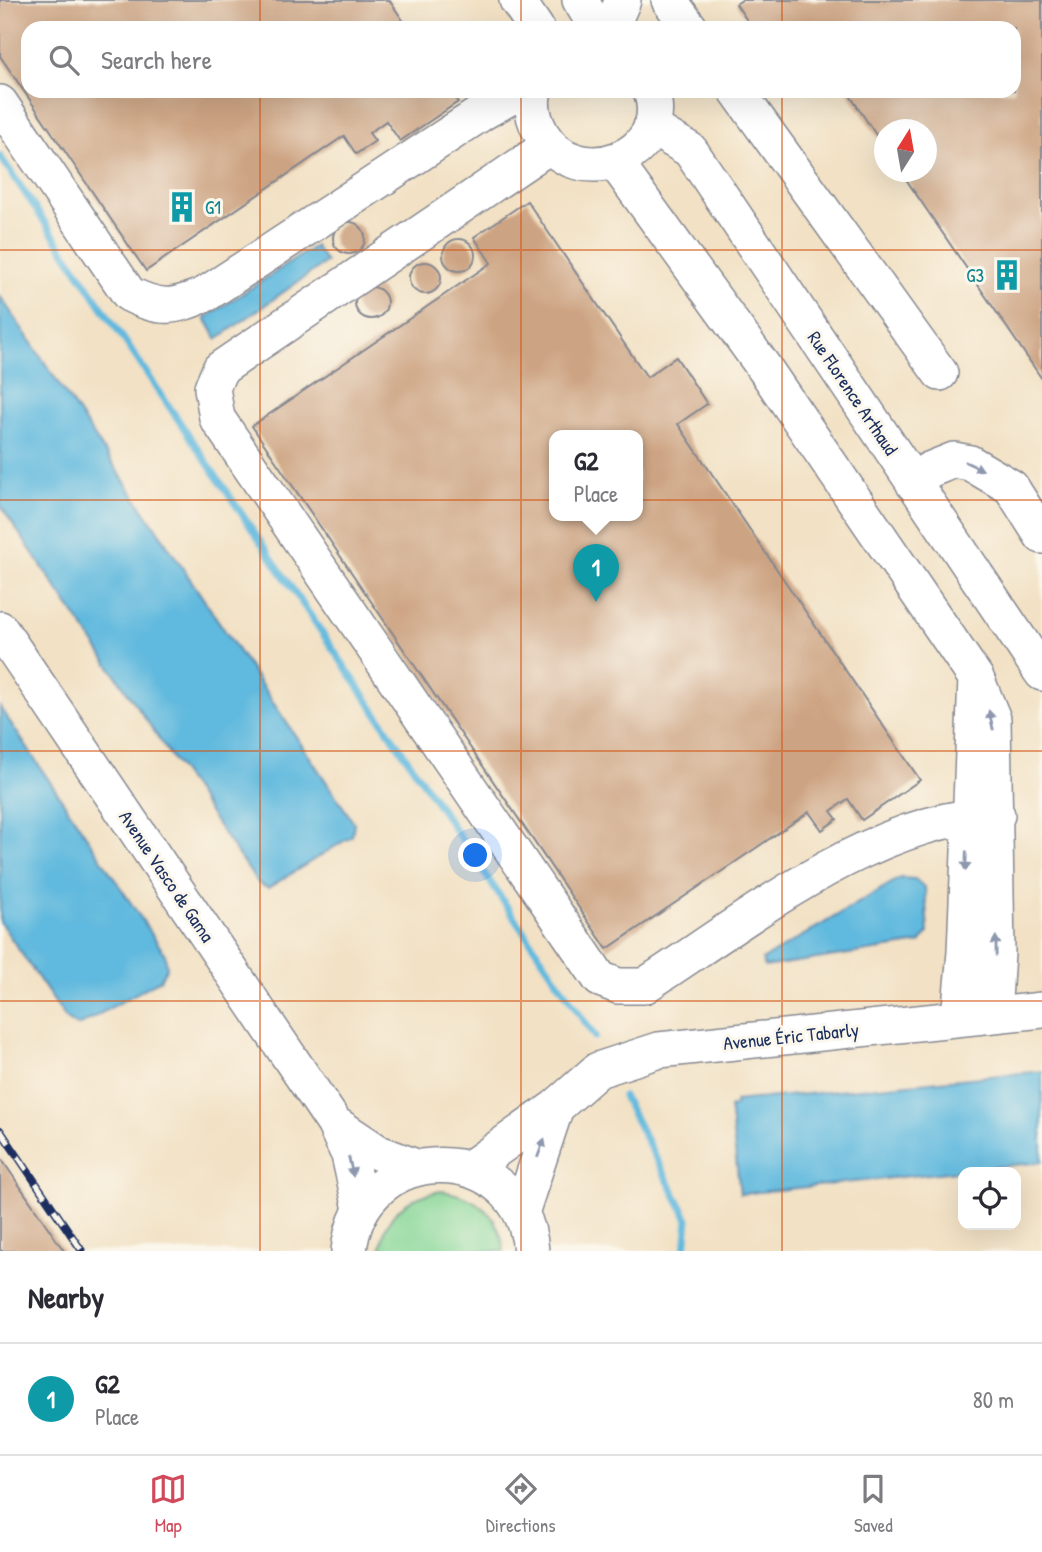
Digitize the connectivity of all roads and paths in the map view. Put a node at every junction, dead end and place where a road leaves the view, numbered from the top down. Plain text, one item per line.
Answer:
1 (517, 0) edge
2 (580, 0) edge
3 (623, 0) edge
4 (669, 0) edge
5 (531, 21) edge
6 (593, 21) edge
7 (614, 21) edge
8 (685, 21) edge
9 (508, 98) edge
10 (533, 98) edge
11 (654, 98) edge
12 (742, 98) edge
13 (0, 103) edge
14 (651, 127) junction
15 (549, 146) junction
16 (615, 162) junction
17 (940, 373) dead end
18 (914, 484) junction
19 (1042, 536) edge
20 (0, 629) edge
21 (1042, 673) edge
22 (983, 815) junction
23 (1042, 1010) edge
24 (976, 1016) junction
25 (556, 1107) junction
26 (334, 1123) junction
27 (416, 1167) junction
28 (469, 1169) junction
29 (361, 1209) junction
30 (522, 1213) junction
31 (349, 1251) edge
32 (531, 1251) edge

1 - 5 street
2 - 6 street
3 - 7 street
4 - 8 street
9 - 13 street
10 - 15 street
11 - 14 street
12 - 17 street
14 - 16 street
14 - 18 street, Rue Florence Arthaud
15 - 16 street
15 - 22 street
16 - 22 street
18 -> 19 street
18 - 21 street, Rue Florence Arthaud
20 - 26 street, Avenue Vasco de Gama
22 - 24 street
23 - 24 street, Avenue Éric Tabarly
24 - 25 street, Avenue Éric Tabarly
25 - 28 street, Avenue Éric Tabarly
30 -> 25 street, Avenue Éric Tabarly
26 - 27 street
26 -> 29 street
27 - 28 street
27 - 29 street
28 - 30 street
29 - 31 street
30 - 32 street

